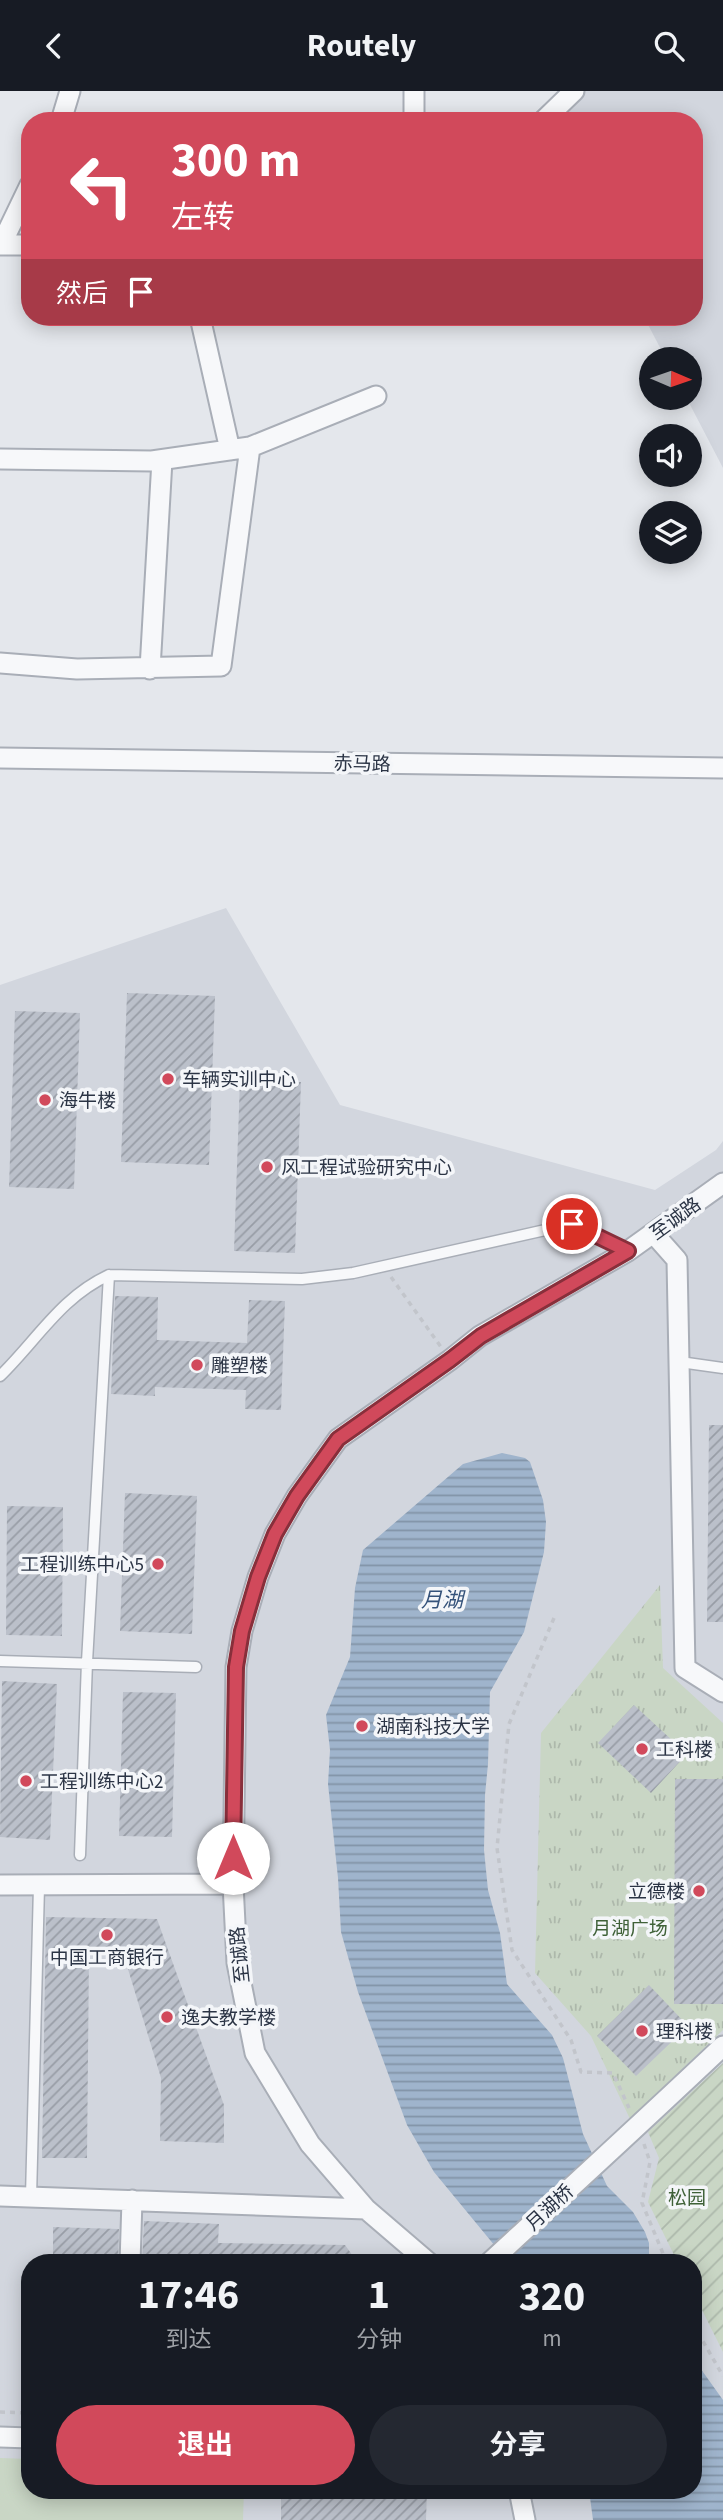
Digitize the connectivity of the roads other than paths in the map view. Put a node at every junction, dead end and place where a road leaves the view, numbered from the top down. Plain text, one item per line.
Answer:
1 (70, 91) edge
2 (414, 91) edge
3 (574, 91) edge
4 (64, 112) edge
5 (414, 112) edge
6 (552, 112) edge
7 (21, 203) edge
8 (0, 244) edge
9 (21, 245) edge
10 (203, 326) edge
11 (376, 397) dead end
12 (240, 449) junction
13 (0, 459) edge
14 (162, 460) junction
15 (0, 663) edge
16 (150, 669) junction
17 (0, 758) edge
18 (723, 768) edge
19 (723, 1183) edge
20 (654, 1234) junction
21 (628, 1251) junction
22 (109, 1275) junction
23 (680, 1362) junction
24 (723, 1368) edge
25 (0, 1375) edge
26 (0, 1661) edge
27 (87, 1663) junction
28 (196, 1667) dead end
29 (723, 1692) edge
30 (80, 1855) dead end
31 (233, 1884) junction
32 (0, 1885) edge
33 (39, 1886) junction
34 (723, 2046) edge
35 (0, 2196) edge
36 (31, 2197) junction
37 (132, 2200) junction
38 (366, 2209) junction
39 (130, 2254) edge
40 (418, 2254) edge
41 (499, 2254) edge
42 (0, 2437) edge
43 (21, 2438) edge
44 (521, 2499) edge
45 (525, 2520) edge

1 - 4 street
2 - 5 street
3 - 6 street
7 - 8 street
8 - 9 street
10 - 12 street
11 - 12 street
12 - 14 street
12 - 16 street
13 - 14 street
14 - 16 street
15 - 16 street
17 - 18 street, 赤马路
19 - 20 street, 至诚路
20 - 21 street, 至诚路
20 - 23 street
21 - 22 lane
21 - 31 street, 至诚路
22 - 25 lane
22 - 27 lane
23 - 24 lane
23 - 29 street
26 - 27 lane
27 - 28 lane
27 - 30 lane
31 - 33 street
31 - 38 street, 至诚路
32 - 33 street
33 - 36 lane
34 - 41 street, 月湖桥
35 - 36 street
36 - 37 street
37 - 38 street
37 - 39 street
38 - 40 street, 至诚路
42 - 43 street
44 - 45 street

